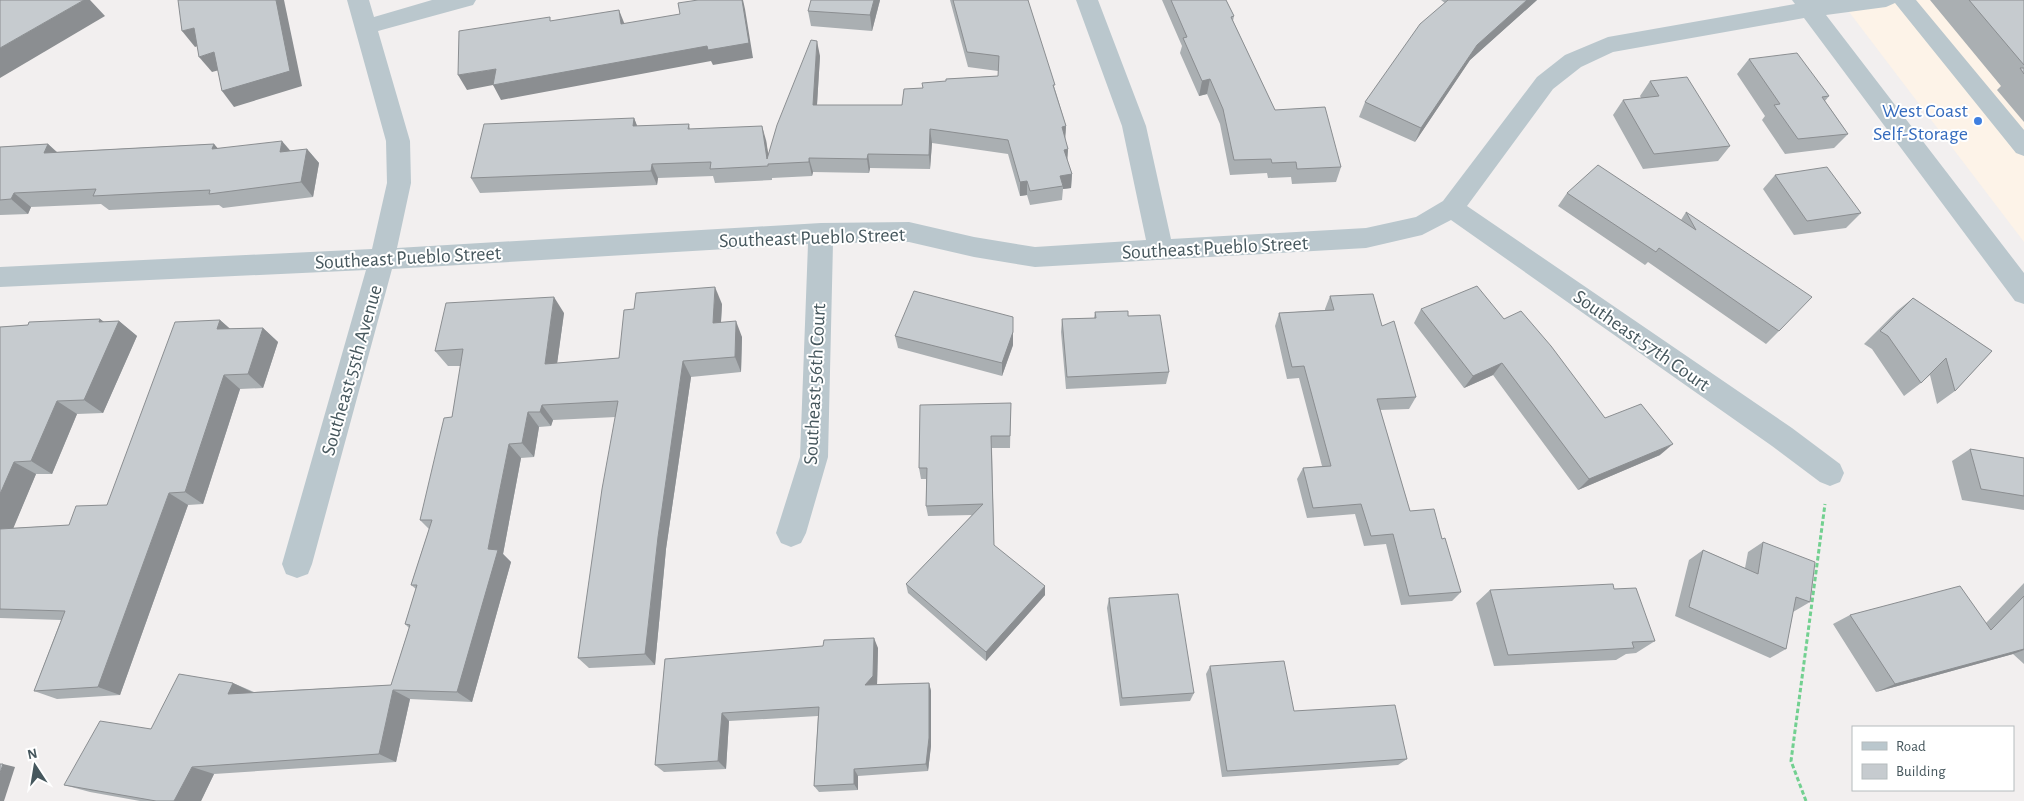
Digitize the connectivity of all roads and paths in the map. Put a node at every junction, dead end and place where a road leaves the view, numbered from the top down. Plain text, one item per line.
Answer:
1 (358, 0) edge
2 (466, 0) edge
3 (1087, 0) edge
4 (1886, 0) edge
5 (1904, 0) edge
6 (1806, 4) edge
7 (366, 27) junction
8 (2024, 147) edge
9 (1452, 208) junction
10 (821, 233) junction
11 (1161, 250) junction
12 (382, 259) junction
13 (0, 277) edge
14 (2024, 293) edge
15 (1830, 473) joint
16 (791, 533) dead end
17 (297, 564) dead end
18 (1806, 801) edge

1 - 7 street, Southeast 55th Avenue
2 - 7 street
3 - 11 street
4 - 6 street, Southeast Pueblo Street
5 - 8 street
6 - 9 street, Southeast Pueblo Street
6 - 14 street
7 - 12 street, Southeast 55th Avenue
9 - 11 street, Southeast Pueblo Street
9 - 15 street, Southeast 57th Court
10 - 11 street, Southeast Pueblo Street
10 - 12 street, Southeast Pueblo Street
10 - 16 street, Southeast 56th Court
12 - 13 street, Southeast Pueblo Street
12 - 17 street, Southeast 55th Avenue
15 - 18 path

